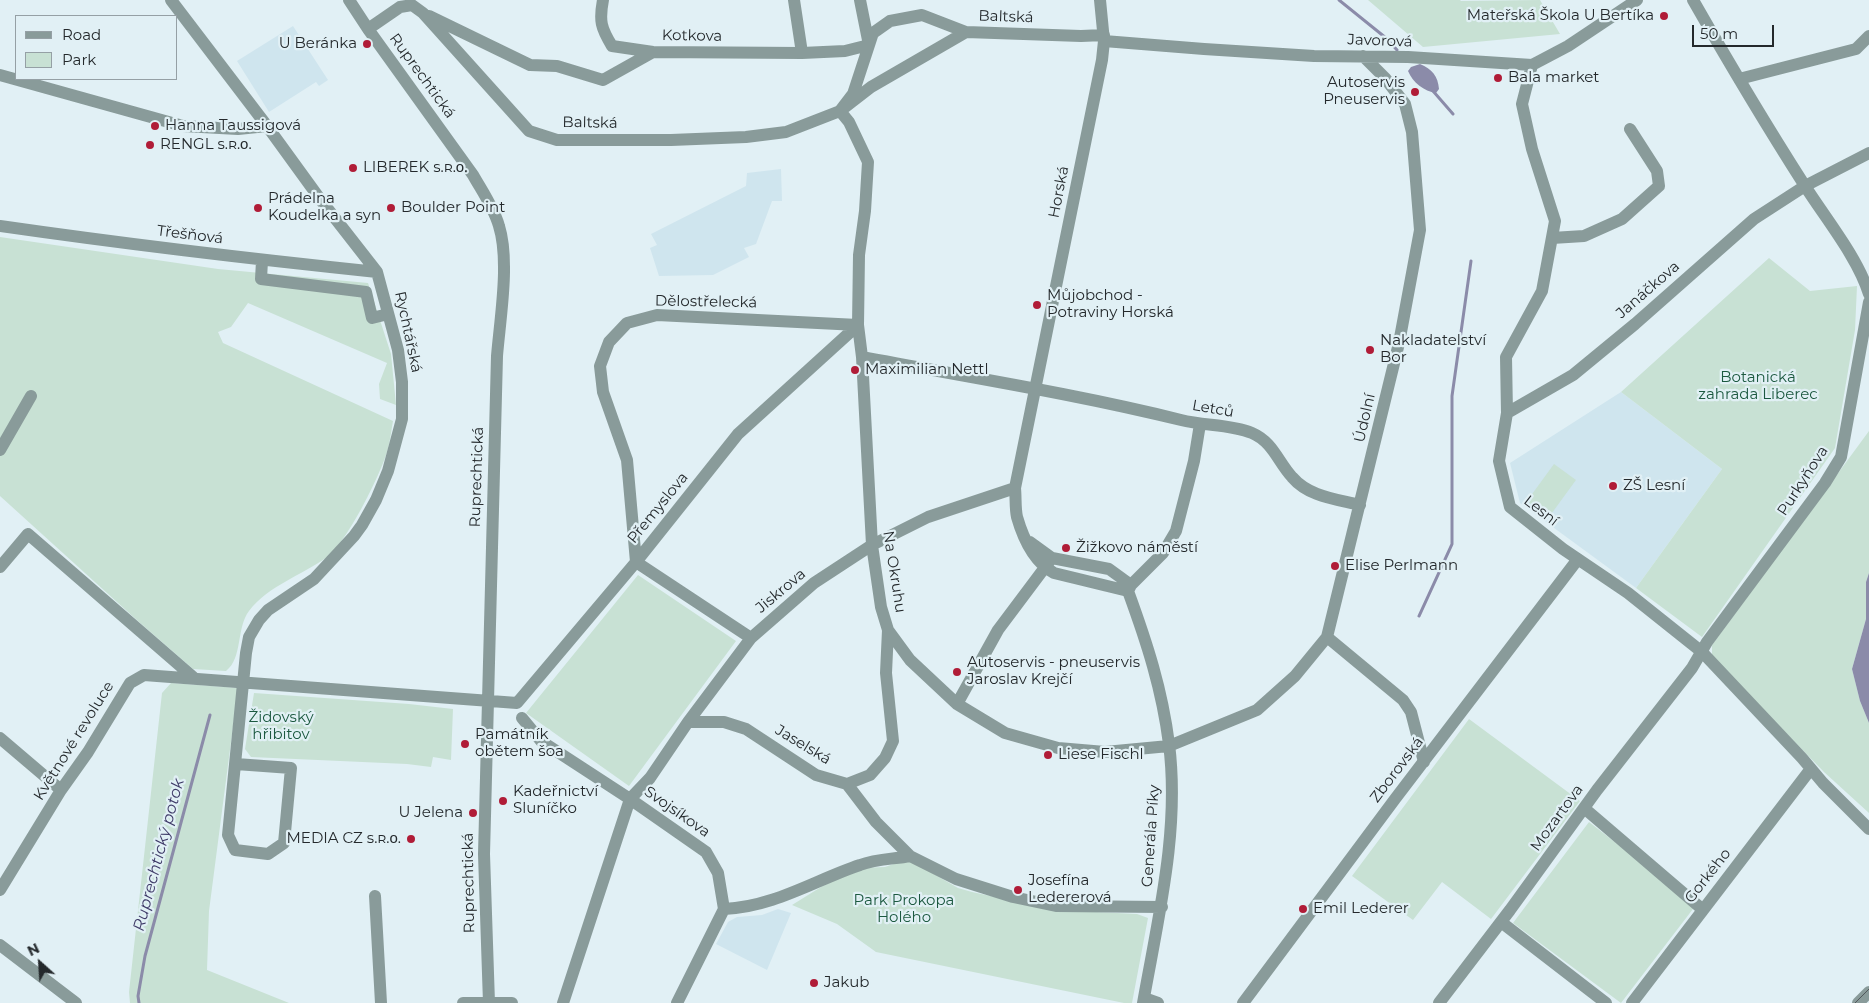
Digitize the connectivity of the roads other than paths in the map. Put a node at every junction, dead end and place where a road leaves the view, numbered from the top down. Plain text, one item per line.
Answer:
1 (171, 0) edge
2 (350, 0) edge
3 (603, 0) edge
4 (794, 0) edge
5 (860, 0) edge
6 (1100, 0) edge
7 (1637, 0) edge
8 (1693, 0) edge
9 (410, 3) edge
10 (423, 14) junction
11 (368, 28) junction
12 (966, 32) junction
13 (1869, 36) edge
14 (1104, 38) junction
15 (868, 45) junction
16 (653, 52) junction
17 (802, 53) junction
18 (1363, 56) junction
19 (1532, 65) junction
20 (0, 75) edge
21 (15, 79) edge
22 (1738, 79) junction
23 (18, 80) edge
24 (840, 111) junction
25 (267, 126) junction
26 (1630, 129) dead end
27 (1869, 153) edge
28 (1805, 186) junction
29 (0, 226) edge
30 (1552, 238) junction
31 (262, 260) junction
32 (377, 272) junction
33 (1866, 275) edge
34 (1869, 294) edge
35 (1869, 302) edge
36 (388, 314) junction
37 (858, 324) junction
38 (862, 357) junction
39 (1036, 389) junction
40 (31, 396) dead end
41 (1507, 413) junction
42 (1200, 424) junction
43 (0, 450) edge
44 (1015, 488) junction
45 (1360, 505) junction
46 (872, 545) junction
47 (1578, 558) junction
48 (636, 562) junction
49 (1048, 563) junction
50 (0, 567) edge
51 (1130, 588) junction
52 (888, 630) junction
53 (1327, 637) junction
54 (751, 638) junction
55 (1702, 652) junction
56 (193, 677) junction
57 (244, 683) junction
58 (487, 702) junction
59 (957, 704) junction
60 (522, 718) dead end
61 (688, 722) junction
62 (0, 738) edge
63 (1170, 746) junction
64 (1424, 762) junction
65 (236, 764) junction
66 (1810, 770) junction
67 (847, 784) junction
68 (61, 790) junction
69 (630, 799) junction
70 (1584, 808) junction
71 (1869, 828) edge
72 (910, 856) junction
73 (0, 890) edge
74 (375, 896) dead end
75 (1162, 907) junction
76 (724, 909) junction
77 (1702, 909) junction
78 (1501, 922) junction
79 (0, 945) edge
80 (1869, 992) edge
81 (1144, 1000) edge
82 (489, 1002) edge
83 (76, 1003) edge
84 (382, 1003) edge
85 (463, 1003) edge
86 (512, 1003) edge
87 (563, 1003) edge
88 (677, 1003) edge
89 (1158, 1003) edge
90 (1243, 1003) edge
91 (1439, 1003) edge
92 (1606, 1003) edge
93 (1632, 1003) edge
94 (1858, 1003) edge

1 - 25 street, Rychtářská
2 - 11 street, Ruprechtická
3 - 16 street
4 - 17 street
5 - 15 street
6 - 14 street, Horská
7 - 19 street
8 - 22 street
9 - 10 street, Baltská
9 - 11 street, Baltská
10 - 16 street, Kotkova
10 - 24 street, Baltská
11 - 58 street, Ruprechtická
12 - 14 street, Baltská
12 - 15 street
12 - 24 street, Baltská
13 - 22 street
14 - 18 street, Javorová
14 - 39 street, Horská
15 - 17 street, Kotkova
15 - 24 street
16 - 17 street, Kotkova
18 - 19 street, Javorová
18 - 45 street, Údolní
19 - 30 street, Lesní
20 - 21 street
22 - 28 street
23 - 25 street
24 - 37 street, Na Okruhu
25 - 32 street, Rychtářská
26 - 30 street
27 - 28 street, Janáčkova
28 - 33 street
28 - 41 street, Janáčkova
29 - 31 street, Třešňová
30 - 41 street, Lesní
31 - 32 street, Třešňová
31 - 36 street
32 - 36 street, Rychtářská
33 - 34 street
35 - 55 street, Purkyňova
36 - 57 street, Rychtářská
37 - 38 street, Na Okruhu
37 - 48 street, Přemyslova
37 - 48 street, Dělostřelecká
38 - 39 street, Letců
38 - 46 street, Na Okruhu
39 - 42 street, Letců
39 - 44 street, Horská
40 - 43 street
41 - 47 street, Lesní
42 - 45 street, Letců
42 - 51 street
44 - 46 street, Jiskrova
44 - 49 street, Horská
45 - 53 street, Údolní
46 - 52 street, Na Okruhu
46 - 54 street, Jiskrova
47 - 55 street, Lesní
47 - 64 street, Zborovská
48 - 54 street
48 - 58 street, Přemyslova
49 - 51 street
49 - 59 street
50 - 56 street
51 - 63 street, Generála Píky
52 - 59 street, Na Okruhu
52 - 67 street
53 - 63 street, Na Okruhu
53 - 64 street
54 - 61 street, Jiskrova
55 - 66 street, Lesní
55 - 70 street, Mozartova
56 - 57 street, Květnové revoluce
56 - 68 street, Květnové revoluce
57 - 58 street, Květnové revoluce
57 - 65 street
58 - 82 street, Ruprechtická
59 - 63 street, Na Okruhu
60 - 69 street, Svojsíkova
61 - 67 street, Jaselská
61 - 69 street, Jiskrova
62 - 68 street
63 - 75 street, Generála Píky
64 - 90 street, Zborovská
65 - 65 street
66 - 71 street, Lesní
66 - 77 street, Gorkého
67 - 72 street
68 - 73 street, Květnové revoluce
69 - 76 street, Svojsíkova
69 - 87 street
70 - 77 street
70 - 78 street, Mozartova
72 - 75 street
72 - 76 street
74 - 84 street
75 - 81 street, Generála Píky
76 - 88 street
77 - 93 street, Gorkého
78 - 91 street, Mozartova
78 - 92 street
79 - 83 street
80 - 94 street
81 - 89 street
82 - 85 street
82 - 86 street

